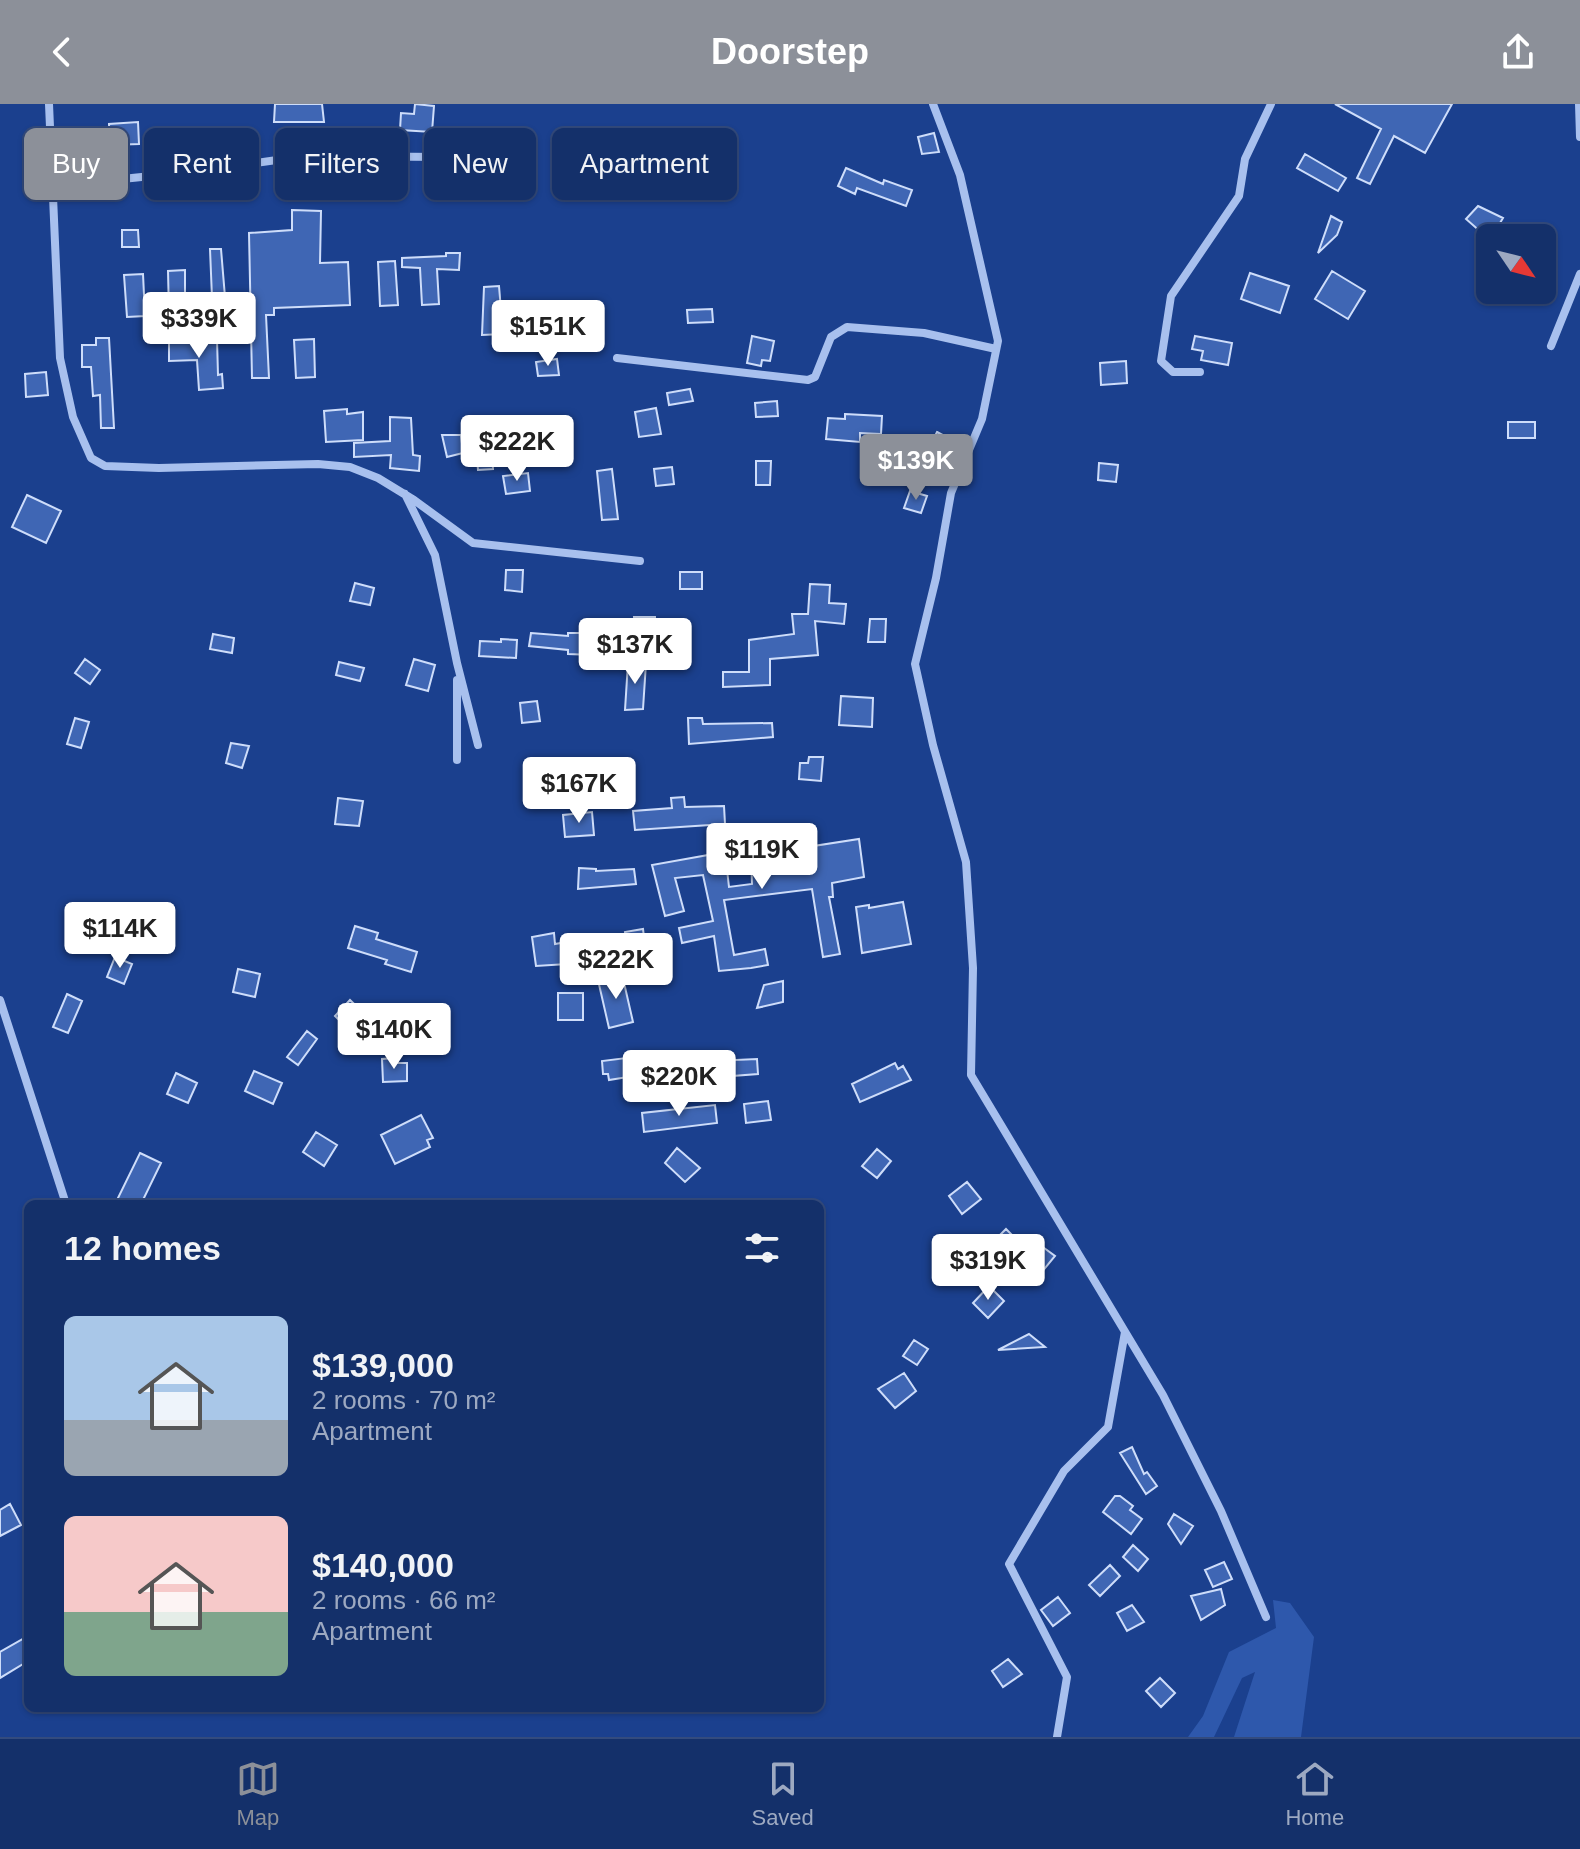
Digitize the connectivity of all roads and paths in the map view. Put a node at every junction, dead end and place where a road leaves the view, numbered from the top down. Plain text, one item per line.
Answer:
1 (49, 104) edge
2 (933, 104) edge
3 (1271, 104) edge
4 (1579, 104) edge
5 (50, 128) edge
6 (1580, 137) edge
7 (424, 157) edge
8 (128, 178) edge
9 (54, 200) edge
10 (1580, 274) edge
11 (1551, 346) dead end
12 (996, 349) junction
13 (617, 358) dead end
14 (1200, 372) dead end
15 (404, 494) junction
16 (640, 561) dead end
17 (457, 663) junction
18 (478, 745) dead end
19 (457, 760) dead end
20 (0, 1000) edge
21 (65, 1200) edge
22 (1125, 1332) junction
23 (1266, 1617) dead end
24 (1057, 1737) edge

1 - 5 street
2 - 12 street
3 - 14 street
4 - 6 street
7 - 8 street
9 - 15 street
10 - 11 street
12 - 13 street
12 - 22 street
15 - 16 street
15 - 17 street
17 - 18 street
17 - 19 street
20 - 21 street
22 - 23 street
22 - 24 street

